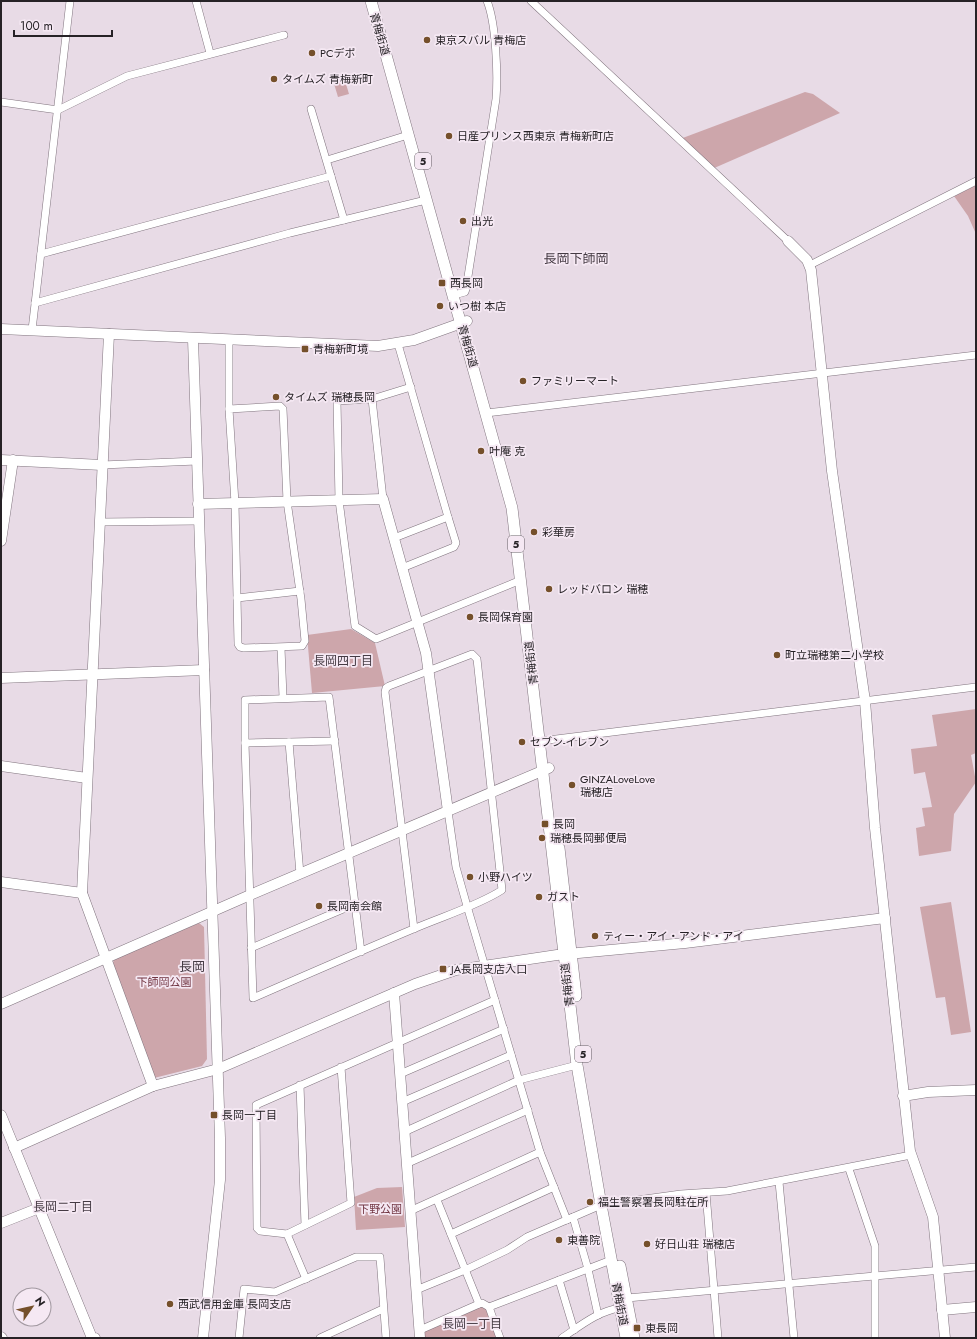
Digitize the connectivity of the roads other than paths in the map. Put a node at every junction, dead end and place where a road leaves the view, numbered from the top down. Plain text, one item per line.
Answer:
1 (70, 1) edge
2 (196, 1) edge
3 (371, 1) edge
4 (378, 1) edge
5 (487, 1) edge
6 (531, 1) edge
7 (284, 35) dead end
8 (210, 53) junction
9 (1, 102) edge
10 (311, 109) dead end
11 (58, 110) junction
12 (408, 135) junction
13 (327, 160) junction
14 (331, 176) junction
15 (976, 181) edge
16 (426, 200) junction
17 (344, 220) junction
18 (788, 241) joint
19 (41, 254) junction
20 (810, 265) junction
21 (457, 294) junction
22 (35, 303) junction
23 (464, 322) junction
24 (1, 329) edge
25 (32, 330) junction
26 (109, 334) junction
27 (193, 339) junction
28 (229, 340) junction
29 (398, 344) junction
30 (976, 355) edge
31 (821, 373) junction
32 (411, 387) junction
33 (372, 399) junction
34 (229, 409) junction
35 (490, 412) junction
36 (1, 460) edge
37 (12, 460) junction
38 (197, 461) junction
39 (102, 465) junction
40 (383, 499) junction
41 (339, 500) junction
42 (287, 502) junction
43 (235, 503) junction
44 (198, 504) junction
45 (448, 517) junction
46 (199, 521) junction
47 (100, 522) junction
48 (394, 538) junction
49 (1, 541) edge
50 (402, 568) junction
51 (521, 580) junction
52 (300, 591) junction
53 (237, 598) junction
54 (417, 622) junction
55 (281, 648) junction
56 (204, 670) junction
57 (429, 670) junction
58 (93, 675) junction
59 (1, 678) edge
60 (976, 687) edge
61 (283, 697) junction
62 (865, 701) junction
63 (335, 741) junction
64 (543, 741) junction
65 (289, 742) junction
66 (245, 743) junction
67 (1, 766) edge
68 (546, 769) junction
69 (87, 778) junction
70 (491, 792) junction
71 (448, 811) junction
72 (402, 830) junction
73 (349, 853) junction
74 (300, 874) junction
75 (1, 882) edge
76 (82, 893) junction
77 (250, 895) junction
78 (355, 904) junction
79 (467, 906) junction
80 (213, 912) junction
81 (884, 918) junction
82 (414, 929) junction
83 (251, 948) junction
84 (361, 952) junction
85 (568, 954) junction
86 (107, 958) junction
87 (485, 965) junction
88 (394, 993) junction
89 (495, 1000) junction
90 (1, 1004) edge
91 (504, 1029) junction
92 (398, 1042) junction
93 (511, 1055) junction
94 (577, 1065) junction
95 (341, 1067) junction
96 (218, 1069) junction
97 (400, 1074) junction
98 (519, 1080) junction
99 (300, 1085) junction
100 (153, 1086) junction
101 (976, 1090) edge
102 (904, 1096) junction
103 (402, 1102) junction
104 (528, 1110) junction
105 (1, 1115) edge
106 (404, 1132) junction
107 (14, 1148) junction
108 (540, 1152) junction
109 (911, 1155) junction
110 (408, 1163) junction
111 (849, 1169) junction
112 (779, 1182) junction
113 (554, 1187) junction
114 (706, 1193) junction
115 (437, 1200) junction
116 (604, 1205) junction
117 (39, 1208) junction
118 (410, 1211) junction
119 (570, 1218) junction
120 (1, 1223) edge
121 (305, 1225) junction
122 (287, 1234) junction
123 (451, 1234) junction
124 (611, 1260) junction
125 (976, 1267) edge
126 (588, 1269) junction
127 (465, 1270) junction
128 (939, 1270) junction
129 (875, 1276) junction
130 (306, 1279) junction
131 (559, 1280) junction
132 (788, 1283) junction
133 (416, 1290) junction
134 (714, 1290) junction
135 (627, 1298) junction
136 (479, 1304) junction
137 (490, 1307) junction
138 (976, 1307) edge
139 (620, 1308) junction
140 (383, 1309) junction
141 (942, 1310) junction
142 (598, 1315) junction
143 (574, 1330) junction
144 (420, 1334) edge
145 (565, 1337) edge
146 (93, 1338) edge
147 (203, 1338) edge
148 (239, 1338) edge
149 (320, 1338) edge
150 (386, 1338) edge
151 (500, 1338) edge
152 (626, 1338) edge
153 (634, 1338) edge
154 (718, 1338) edge
155 (794, 1338) edge
156 (875, 1338) edge
157 (945, 1338) edge

1 - 11 street
2 - 8 street
3 - 12 main road, 青梅街道 / 5
4 - 21 main road, 青梅街道 / 5
5 - 21 street
6 - 18 street
7 - 8 street
8 - 11 street
9 - 11 street
10 - 13 street
11 - 19 street
12 - 13 street
12 - 16 main road, 青梅街道 / 5
13 - 14 street
14 - 17 street
14 - 19 street
15 - 20 street
16 - 17 street
16 - 21 main road, 青梅街道 / 5
17 - 22 street
18 - 20 street
19 - 22 street
20 - 31 street
21 - 23 main road, 青梅街道 / 5
22 - 25 street
23 - 29 street
23 - 35 main road, 青梅街道 / 5
24 - 25 street
25 - 26 street
26 - 27 street
26 - 39 street
27 - 28 street
27 - 38 street
28 - 29 street
28 - 34 street
29 - 32 street
30 - 31 street
31 - 35 street
31 - 62 street
32 - 33 street
32 - 45 street
33 - 40 street
33 - 41 street
34 - 42 street
34 - 43 street
35 - 51 main road, 青梅街道 / 5
35 - 64 main road, 青梅街道 / 5
36 - 37 street
37 - 39 street
37 - 49 street
38 - 39 street
38 - 44 street
39 - 47 street
40 - 41 street
40 - 48 street
41 - 42 street
41 - 54 street
42 - 43 street
42 - 52 street
43 - 44 street
43 - 53 street
44 - 46 street
45 - 48 street
45 - 50 street
46 - 47 street
46 - 56 street
47 - 58 street
48 - 50 street
50 - 54 street
51 - 54 street
51 - 64 main road, 青梅街道 / 5
52 - 53 street
52 - 55 street
53 - 55 street
54 - 57 street
55 - 61 street
56 - 58 street
56 - 80 street
57 - 70 street
57 - 71 street
57 - 72 street
58 - 59 street
58 - 69 street
60 - 62 street
61 - 63 street
61 - 66 street
62 - 64 street
62 - 81 street
63 - 65 street
63 - 73 street
64 - 68 main road, 青梅街道 / 5
65 - 66 street
65 - 74 street
66 - 77 street
67 - 69 street
68 - 70 street
68 - 85 main road, 青梅街道 / 5
69 - 76 street
70 - 71 street
70 - 79 street
71 - 72 street
71 - 79 street
72 - 73 street
72 - 82 street
73 - 74 street
73 - 78 street
74 - 77 street
75 - 76 street
76 - 86 street
77 - 80 street
77 - 83 street
78 - 83 street
78 - 84 street
79 - 82 street
79 - 87 street
80 - 86 street
80 - 96 street
81 - 85 street
81 - 102 street
82 - 84 street
83 - 84 street
85 - 87 street
85 - 94 main road, 青梅街道 / 5
85 - 116 main road, 青梅街道 / 5
86 - 90 street
86 - 100 street
87 - 88 street
87 - 89 street
88 - 92 street
88 - 96 street
89 - 91 street
89 - 92 street
91 - 93 street
91 - 97 street
92 - 95 street
92 - 97 street
93 - 98 street
93 - 103 street
94 - 98 street
94 - 116 main road, 青梅街道 / 5
95 - 99 street
95 - 121 street
96 - 100 street
96 - 147 street
97 - 103 street
98 - 104 street
98 - 106 street
99 - 121 street
99 - 122 street
100 - 107 street
101 - 102 street
102 - 109 street
103 - 106 street
104 - 108 street
104 - 110 street
105 - 107 street
106 - 110 street
107 - 117 street
108 - 113 street
108 - 115 street
109 - 111 street
109 - 128 street
110 - 118 street
111 - 112 street
111 - 129 street
112 - 114 street
112 - 132 street
113 - 119 street
113 - 123 street
114 - 116 street
114 - 134 street
115 - 118 street
115 - 123 street
116 - 119 street
116 - 124 main road, 青梅街道 / 5
116 - 135 main road, 青梅街道 / 5
117 - 120 street
117 - 146 street
118 - 133 street
119 - 126 street
119 - 127 street
121 - 122 street
122 - 130 street
123 - 127 street
124 - 126 street
124 - 139 main road, 青梅街道 / 5
125 - 128 street
126 - 131 street
126 - 142 street
127 - 133 street
127 - 136 street
128 - 129 street
128 - 141 street
129 - 132 street
129 - 156 street
130 - 140 street
130 - 148 street
131 - 137 street
131 - 143 street
132 - 134 street
132 - 155 street
133 - 144 street
134 - 135 street
134 - 154 street
135 - 153 main road, 青梅街道 / 5
136 - 137 street
136 - 144 street
137 - 151 street
138 - 141 street
139 - 142 street
139 - 152 main road, 青梅街道 / 5
140 - 149 street
140 - 150 street
141 - 157 street
142 - 143 street
143 - 145 street

